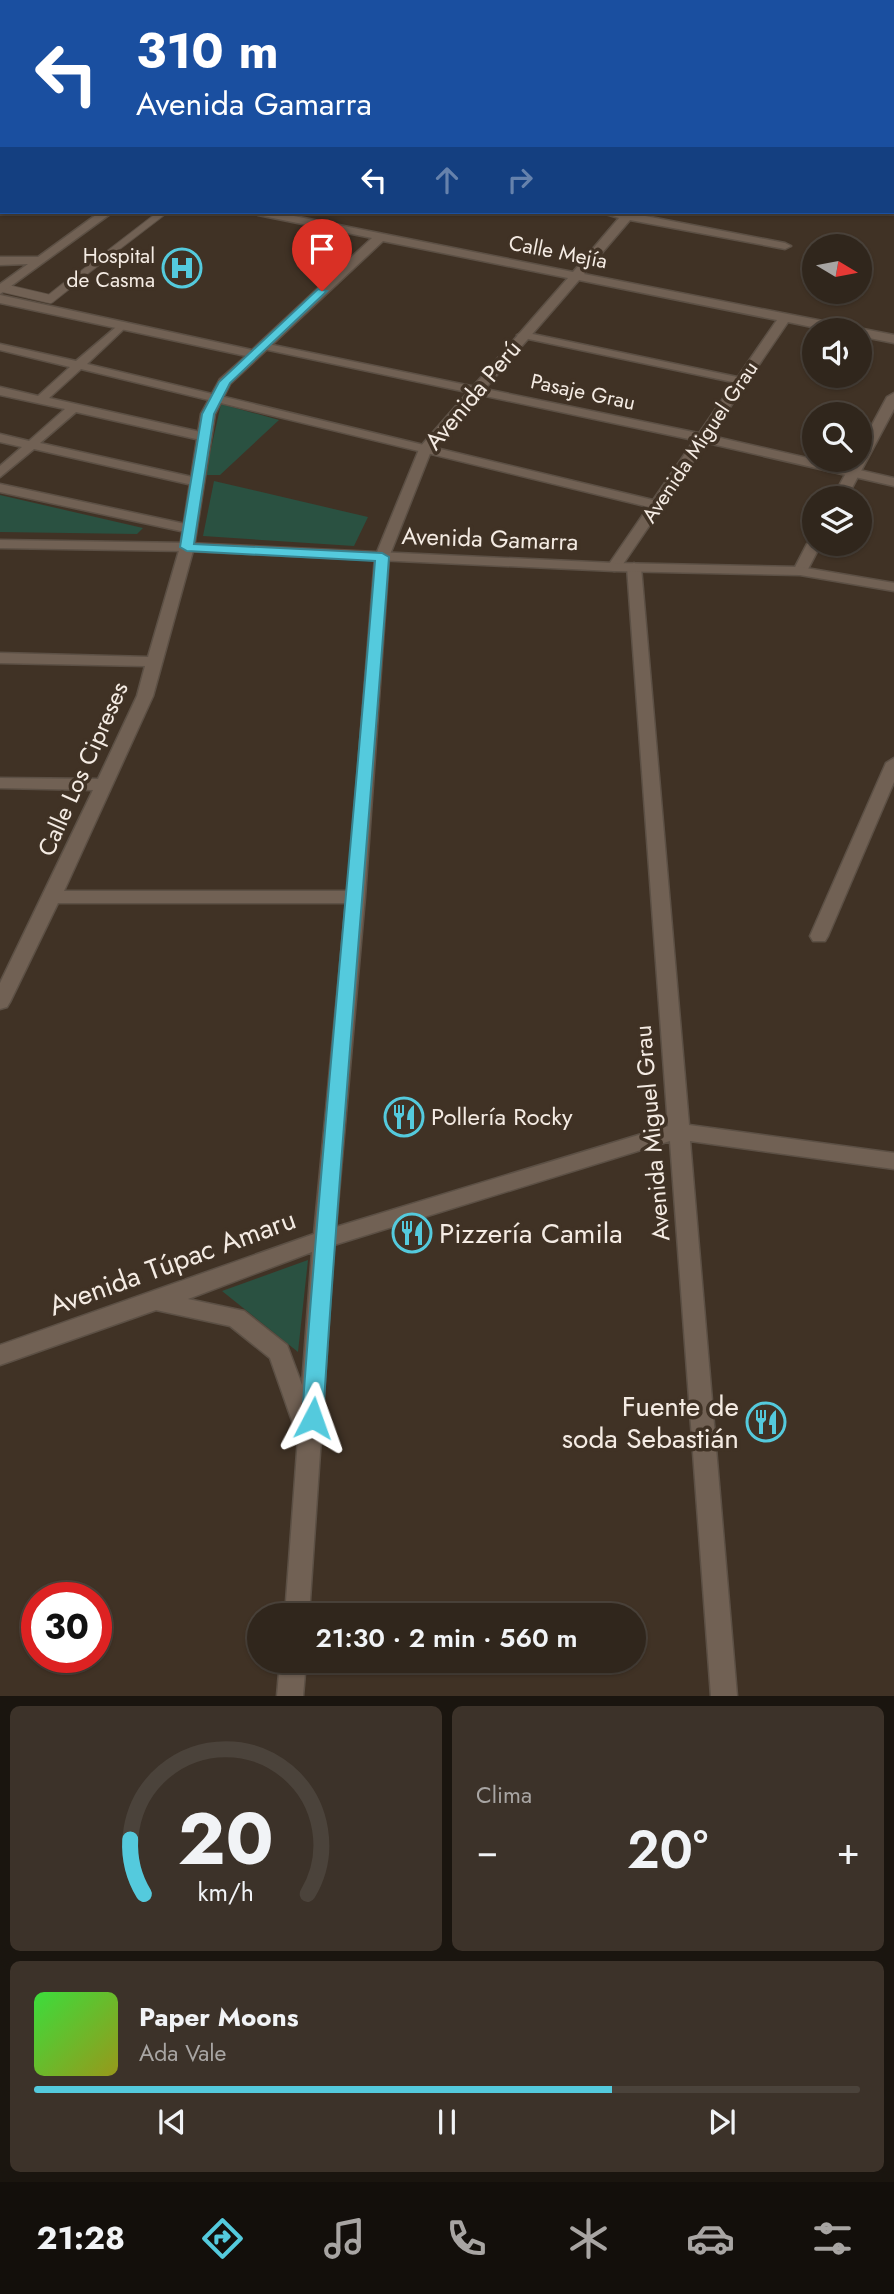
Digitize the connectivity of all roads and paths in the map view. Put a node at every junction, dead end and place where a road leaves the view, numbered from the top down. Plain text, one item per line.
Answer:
1 (104, 214) edge
2 (160, 214) edge
3 (268, 214) edge
4 (629, 214) edge
5 (380, 237) junction
6 (785, 246) dead end
7 (40, 260) junction
8 (0, 261) edge
9 (576, 275) junction
10 (1, 292) edge
11 (785, 318) junction
12 (802, 321) edge
13 (122, 325) junction
14 (523, 335) junction
15 (872, 335) edge
16 (894, 339) edge
17 (0, 347) edge
18 (259, 350) junction
19 (79, 365) junction
20 (742, 381) junction
21 (476, 389) junction
22 (0, 391) edge
23 (217, 397) junction
24 (40, 400) junction
25 (892, 406) edge
26 (73, 408) junction
27 (0, 438) edge
28 (205, 438) junction
29 (703, 438) junction
30 (32, 445) junction
31 (425, 450) junction
32 (853, 473) junction
33 (0, 474) edge
34 (197, 482) junction
35 (894, 482) edge
36 (846, 486) edge
37 (0, 488) edge
38 (657, 505) junction
39 (190, 529) junction
40 (0, 544) edge
41 (187, 547) junction
42 (808, 556) edge
43 (382, 557) junction
44 (624, 567) junction
45 (800, 571) junction
46 (894, 587) edge
47 (0, 658) edge
48 (155, 662) junction
49 (893, 769) edge
50 (0, 783) edge
51 (103, 785) junction
52 (52, 897) junction
53 (356, 897) junction
54 (819, 936) dead end
55 (0, 1002) edge
56 (678, 1131) junction
57 (894, 1161) edge
58 (324, 1238) junction
59 (156, 1301) junction
60 (0, 1355) edge
61 (311, 1443) junction
62 (298, 1603) edge
63 (292, 1673) edge
64 (290, 1696) edge
65 (724, 1696) edge

1 - 7 street
2 - 10 lane
3 - 5 street, Calle Mejía
4 - 6 street
4 - 9 street, Avenida Perú
5 - 9 street, Calle Mejía
5 - 18 street, Calle Los Cipreses
7 - 8 street
7 - 10 street
9 - 11 street, Calle Mejía
9 - 14 street, Avenida Perú
10 - 13 street
11 - 12 street, Calle Mejía
11 - 20 street, Avenida Miguel Grau
13 - 18 street
13 - 19 street
14 - 20 street
14 - 21 street, Avenida Perú
15 - 16 street
17 - 19 street
18 - 21 street, Pasaje Grau
18 - 23 street, Calle Los Cipreses
19 - 23 street
19 - 24 street
20 - 29 street, Avenida Miguel Grau
21 - 29 street, Pasaje Grau
21 - 31 street, Avenida Perú
22 - 24 street
23 - 28 street, Calle Los Cipreses
23 - 31 street
24 - 26 street
25 - 32 street
26 - 28 street
26 - 30 street
27 - 30 street
28 - 34 street, Calle Los Cipreses
29 - 32 street, Pasaje Grau
29 - 38 street, Avenida Miguel Grau
30 - 33 street
30 - 34 street
31 - 38 street
31 - 43 street, Avenida Perú
32 - 35 street, Pasaje Grau
32 - 36 street
34 - 39 street, Calle Los Cipreses
37 - 39 street
38 - 44 street, Avenida Miguel Grau
39 - 41 street, Calle Los Cipreses
40 - 41 street, Avenida Gamarra
41 - 43 street, Avenida Gamarra
41 - 48 street, Calle Los Cipreses
42 - 45 street
43 - 44 street, Avenida Gamarra
43 - 53 street, Avenida Perú
44 - 45 street, Avenida Gamarra
44 - 56 street, Avenida Miguel Grau
45 - 46 street, Avenida Gamarra
47 - 48 street
48 - 51 street, Calle Los Cipreses
49 - 54 street
50 - 51 street
51 - 52 street, Calle Los Cipreses
52 - 53 street
52 - 55 street, Calle Los Cipreses
53 - 58 street, Avenida Perú
56 - 57 street, Avenida Túpac Amaru
56 - 58 street, Avenida Túpac Amaru
56 - 65 street, Avenida Miguel Grau
58 - 59 street, Avenida Túpac Amaru
58 - 61 street, Avenida Perú
59 - 60 street, Avenida Túpac Amaru
59 - 61 street
61 - 62 street, Avenida Perú
63 - 64 street

